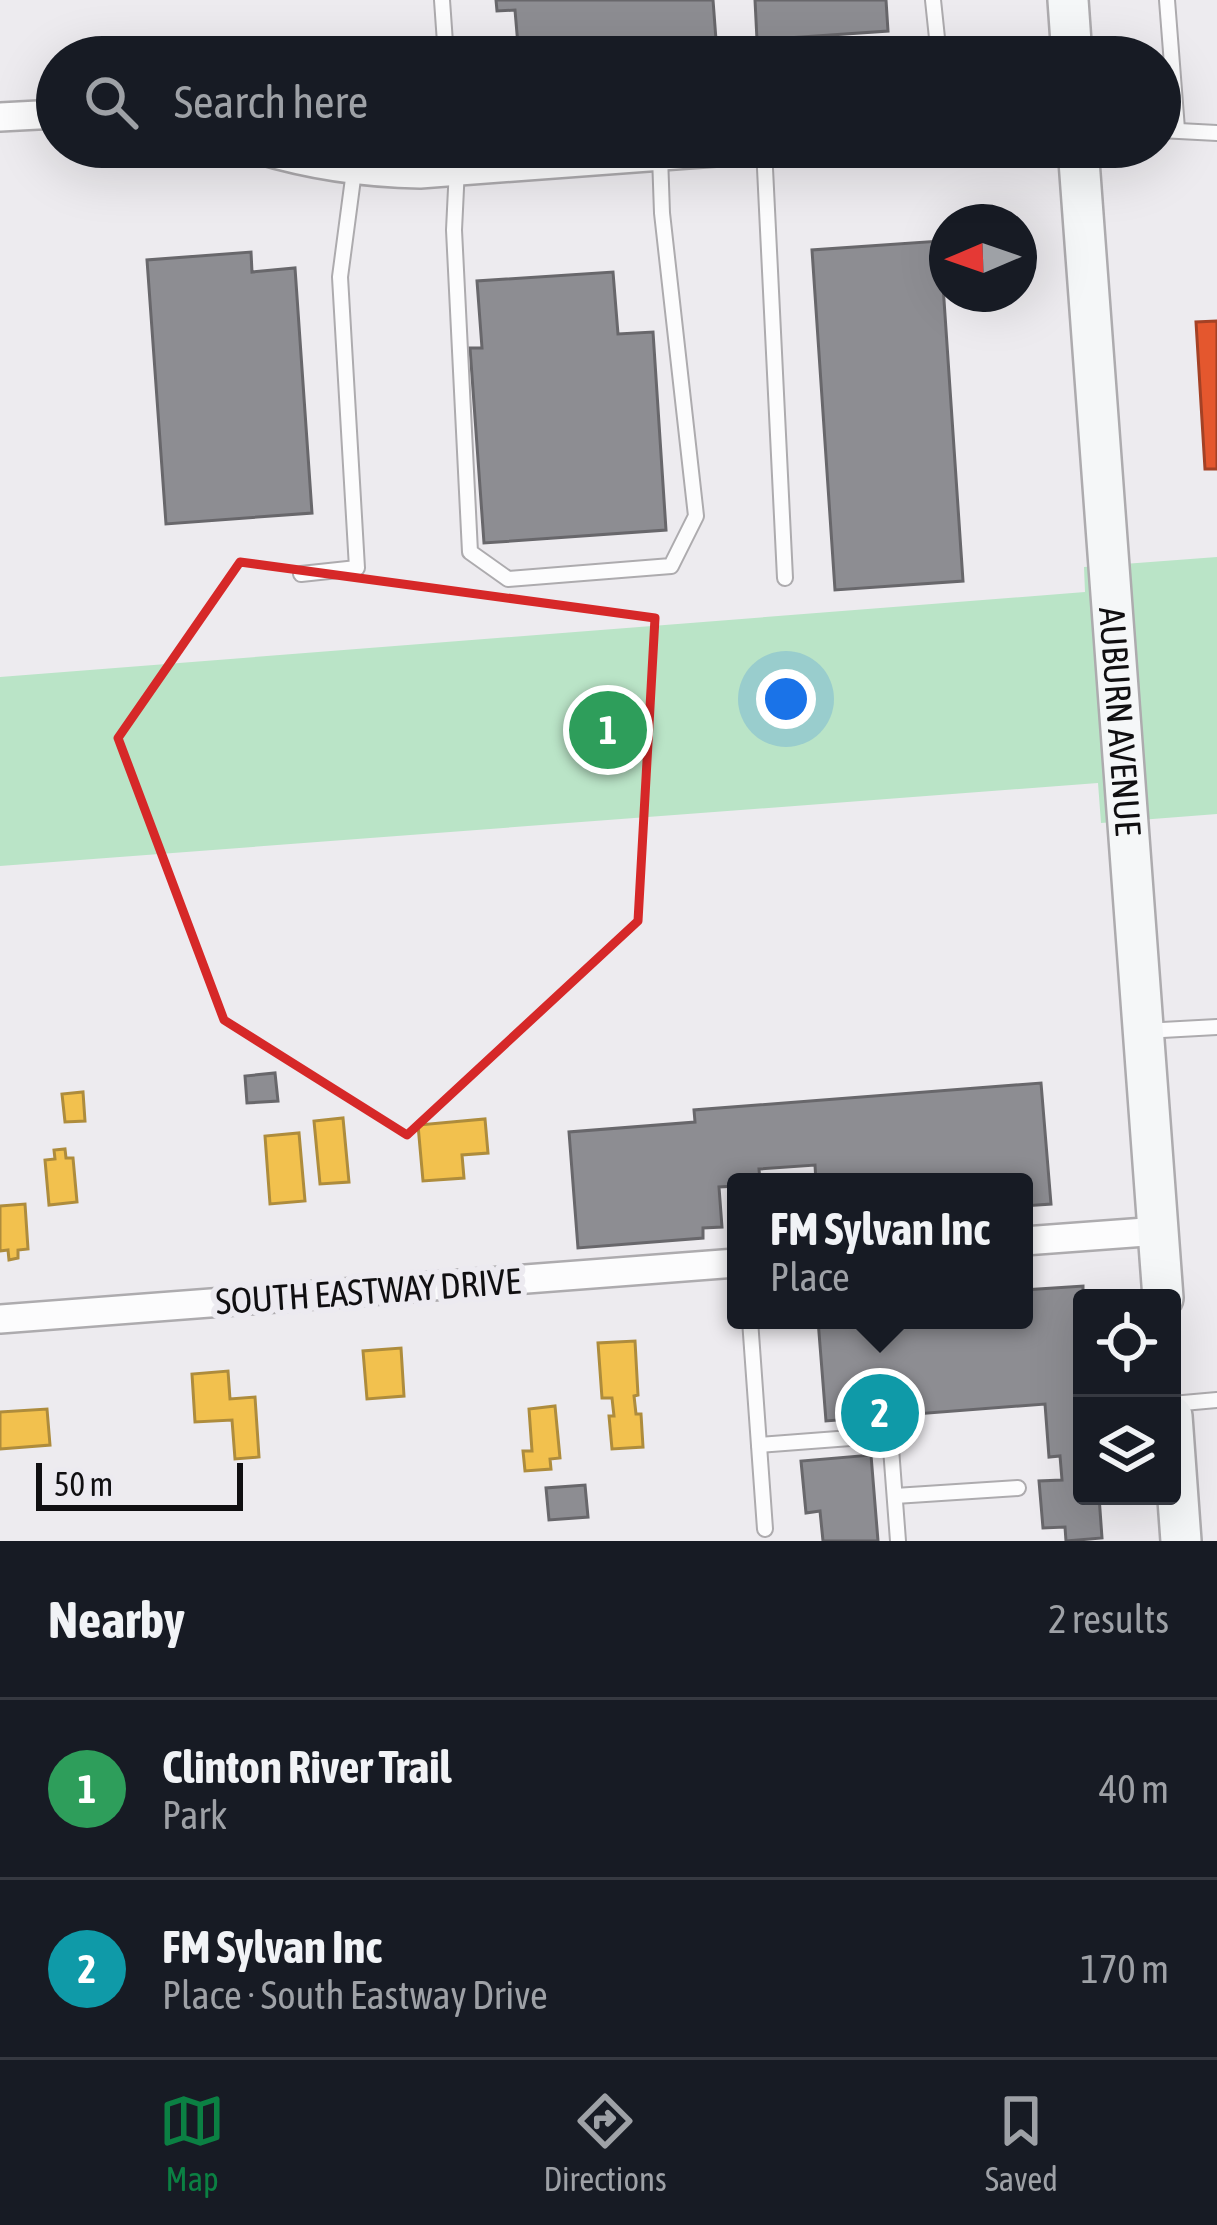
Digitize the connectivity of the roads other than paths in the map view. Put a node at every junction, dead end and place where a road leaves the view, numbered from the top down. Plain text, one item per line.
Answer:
1 (442, 0) edge
2 (934, 0) edge
3 (1068, 0) edge
4 (1167, 0) edge
5 (445, 36) edge
6 (937, 36) edge
7 (1071, 36) edge
8 (1170, 36) edge
9 (36, 115) edge
10 (0, 118) edge
11 (1181, 130) edge
12 (1217, 134) edge
13 (336, 168) edge
14 (436, 168) edge
15 (457, 168) edge
16 (660, 168) edge
17 (765, 168) edge
18 (1080, 168) edge
19 (354, 171) junction
20 (301, 574) dead end
21 (785, 578) dead end
22 (1217, 1028) edge
23 (1144, 1031) junction
24 (1159, 1231) junction
25 (1033, 1240) edge
26 (727, 1264) edge
27 (1162, 1289) edge
28 (0, 1319) edge
29 (751, 1329) edge
30 (1217, 1400) edge
31 (1181, 1403) edge
32 (759, 1445) junction
33 (1018, 1488) dead end
34 (895, 1496) junction
35 (1178, 1505) edge
36 (765, 1529) dead end
37 (898, 1541) edge
38 (1181, 1541) edge

1 - 5 lane
2 - 6 lane
3 - 7 main road
4 - 8 lane
9 - 10 street
11 - 12 lane
13 - 19 street
14 - 19 street
15 - 16 lane
17 - 21 lane
18 - 23 main road, AUBURN AVENUE
19 - 20 lane
22 - 23 lane
23 - 24 main road, AUBURN AVENUE
24 - 25 street
24 - 27 main road, AUBURN AVENUE
26 - 28 street, SOUTH EASTWAY DRIVE
29 - 32 lane
30 - 31 lane
32 - 34 lane
32 - 36 lane
33 - 34 lane
34 - 37 lane
35 - 38 main road

